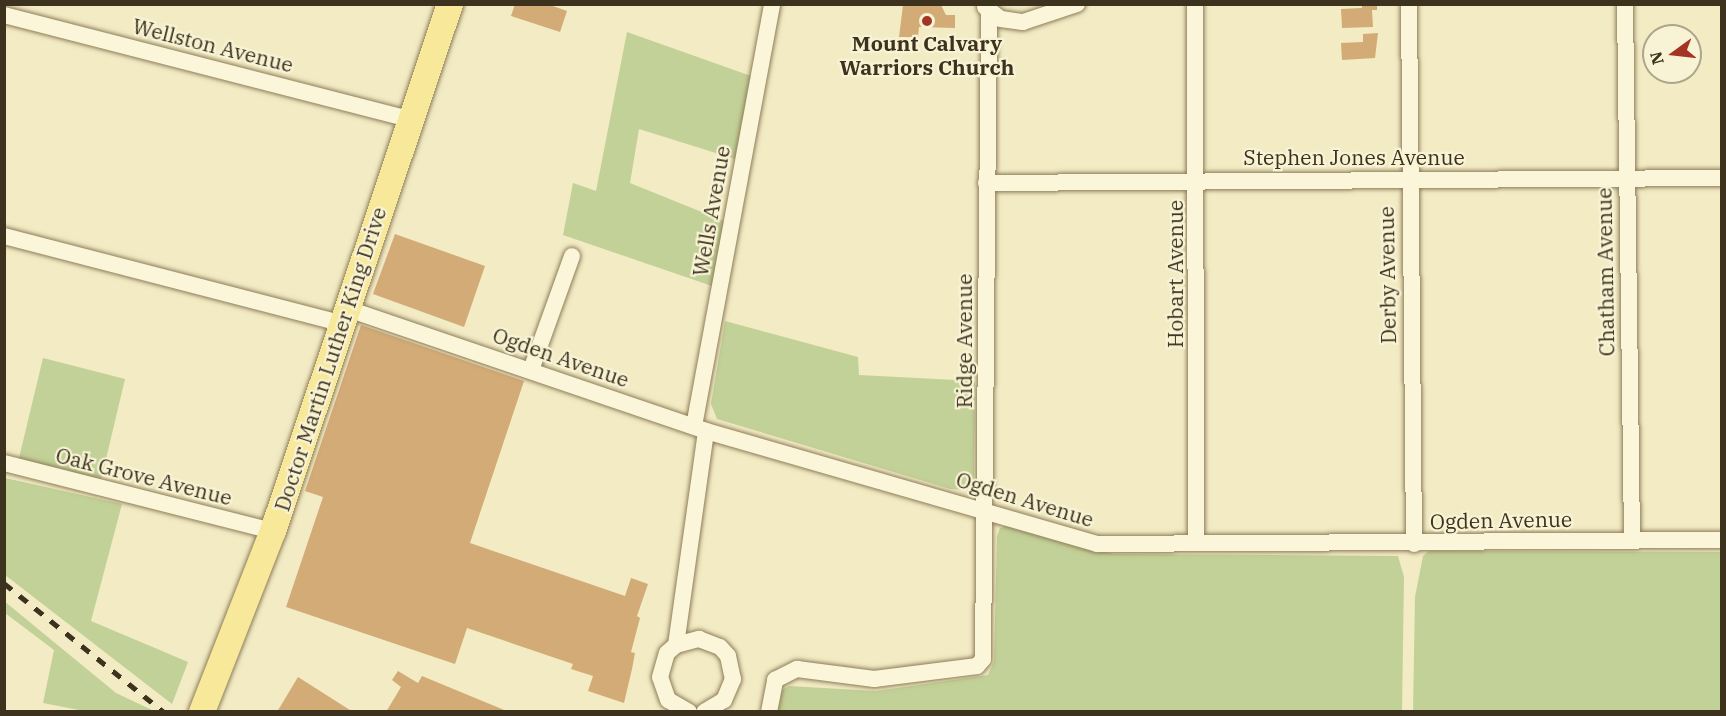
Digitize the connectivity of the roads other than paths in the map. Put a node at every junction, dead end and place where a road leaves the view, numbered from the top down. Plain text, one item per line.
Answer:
1 (450, 4) edge
2 (772, 4) edge
3 (1195, 4) edge
4 (1409, 4) edge
5 (1625, 4) edge
6 (1070, 6) edge
7 (986, 9) edge
8 (4, 15) edge
9 (410, 119) junction
10 (1626, 178) junction
11 (1722, 178) edge
12 (1408, 179) junction
13 (1198, 181) junction
14 (986, 183) junction
15 (4, 236) edge
16 (572, 256) dead end
17 (343, 316) junction
18 (531, 370) junction
19 (700, 428) junction
20 (4, 463) edge
21 (987, 510) junction
22 (273, 531) junction
23 (1632, 540) junction
24 (1722, 540) edge
25 (1196, 543) junction
26 (1414, 544) junction
27 (676, 645) junction
28 (202, 711) edge
29 (689, 711) edge
30 (704, 711) edge
31 (769, 711) edge

1 - 9 main road, Doctor Martin Luther King Drive
2 - 19 street, Wells Avenue
3 - 13 street, Hobart Avenue
4 - 12 street, Derby Avenue
5 - 10 street, Chatham Avenue
6 - 7 street
7 - 14 street, Ridge Avenue
8 - 9 street, Wellston Avenue
9 - 17 main road, Doctor Martin Luther King Drive
10 - 11 street, Stephen Jones Avenue
10 - 12 street, Stephen Jones Avenue
10 - 23 street, Chatham Avenue
12 - 13 street, Stephen Jones Avenue
12 - 26 street, Derby Avenue
13 - 14 street, Stephen Jones Avenue
13 - 25 street, Hobart Avenue
14 - 21 street, Ridge Avenue
15 - 17 street, Ogden Avenue
16 - 18 street
17 - 18 street, Ogden Avenue
17 - 22 main road, Doctor Martin Luther King Drive
18 - 19 street, Ogden Avenue
19 - 21 street, Ogden Avenue
19 - 27 street, Wells Avenue
20 - 22 street, Oak Grove Avenue
21 - 25 street, Ogden Avenue
21 - 31 street, Ridge Avenue
22 - 28 main road, Doctor Martin Luther King Drive
23 - 24 street, Ogden Avenue
23 - 26 street, Ogden Avenue
25 - 26 street, Ogden Avenue
27 - 29 street
27 - 30 street

